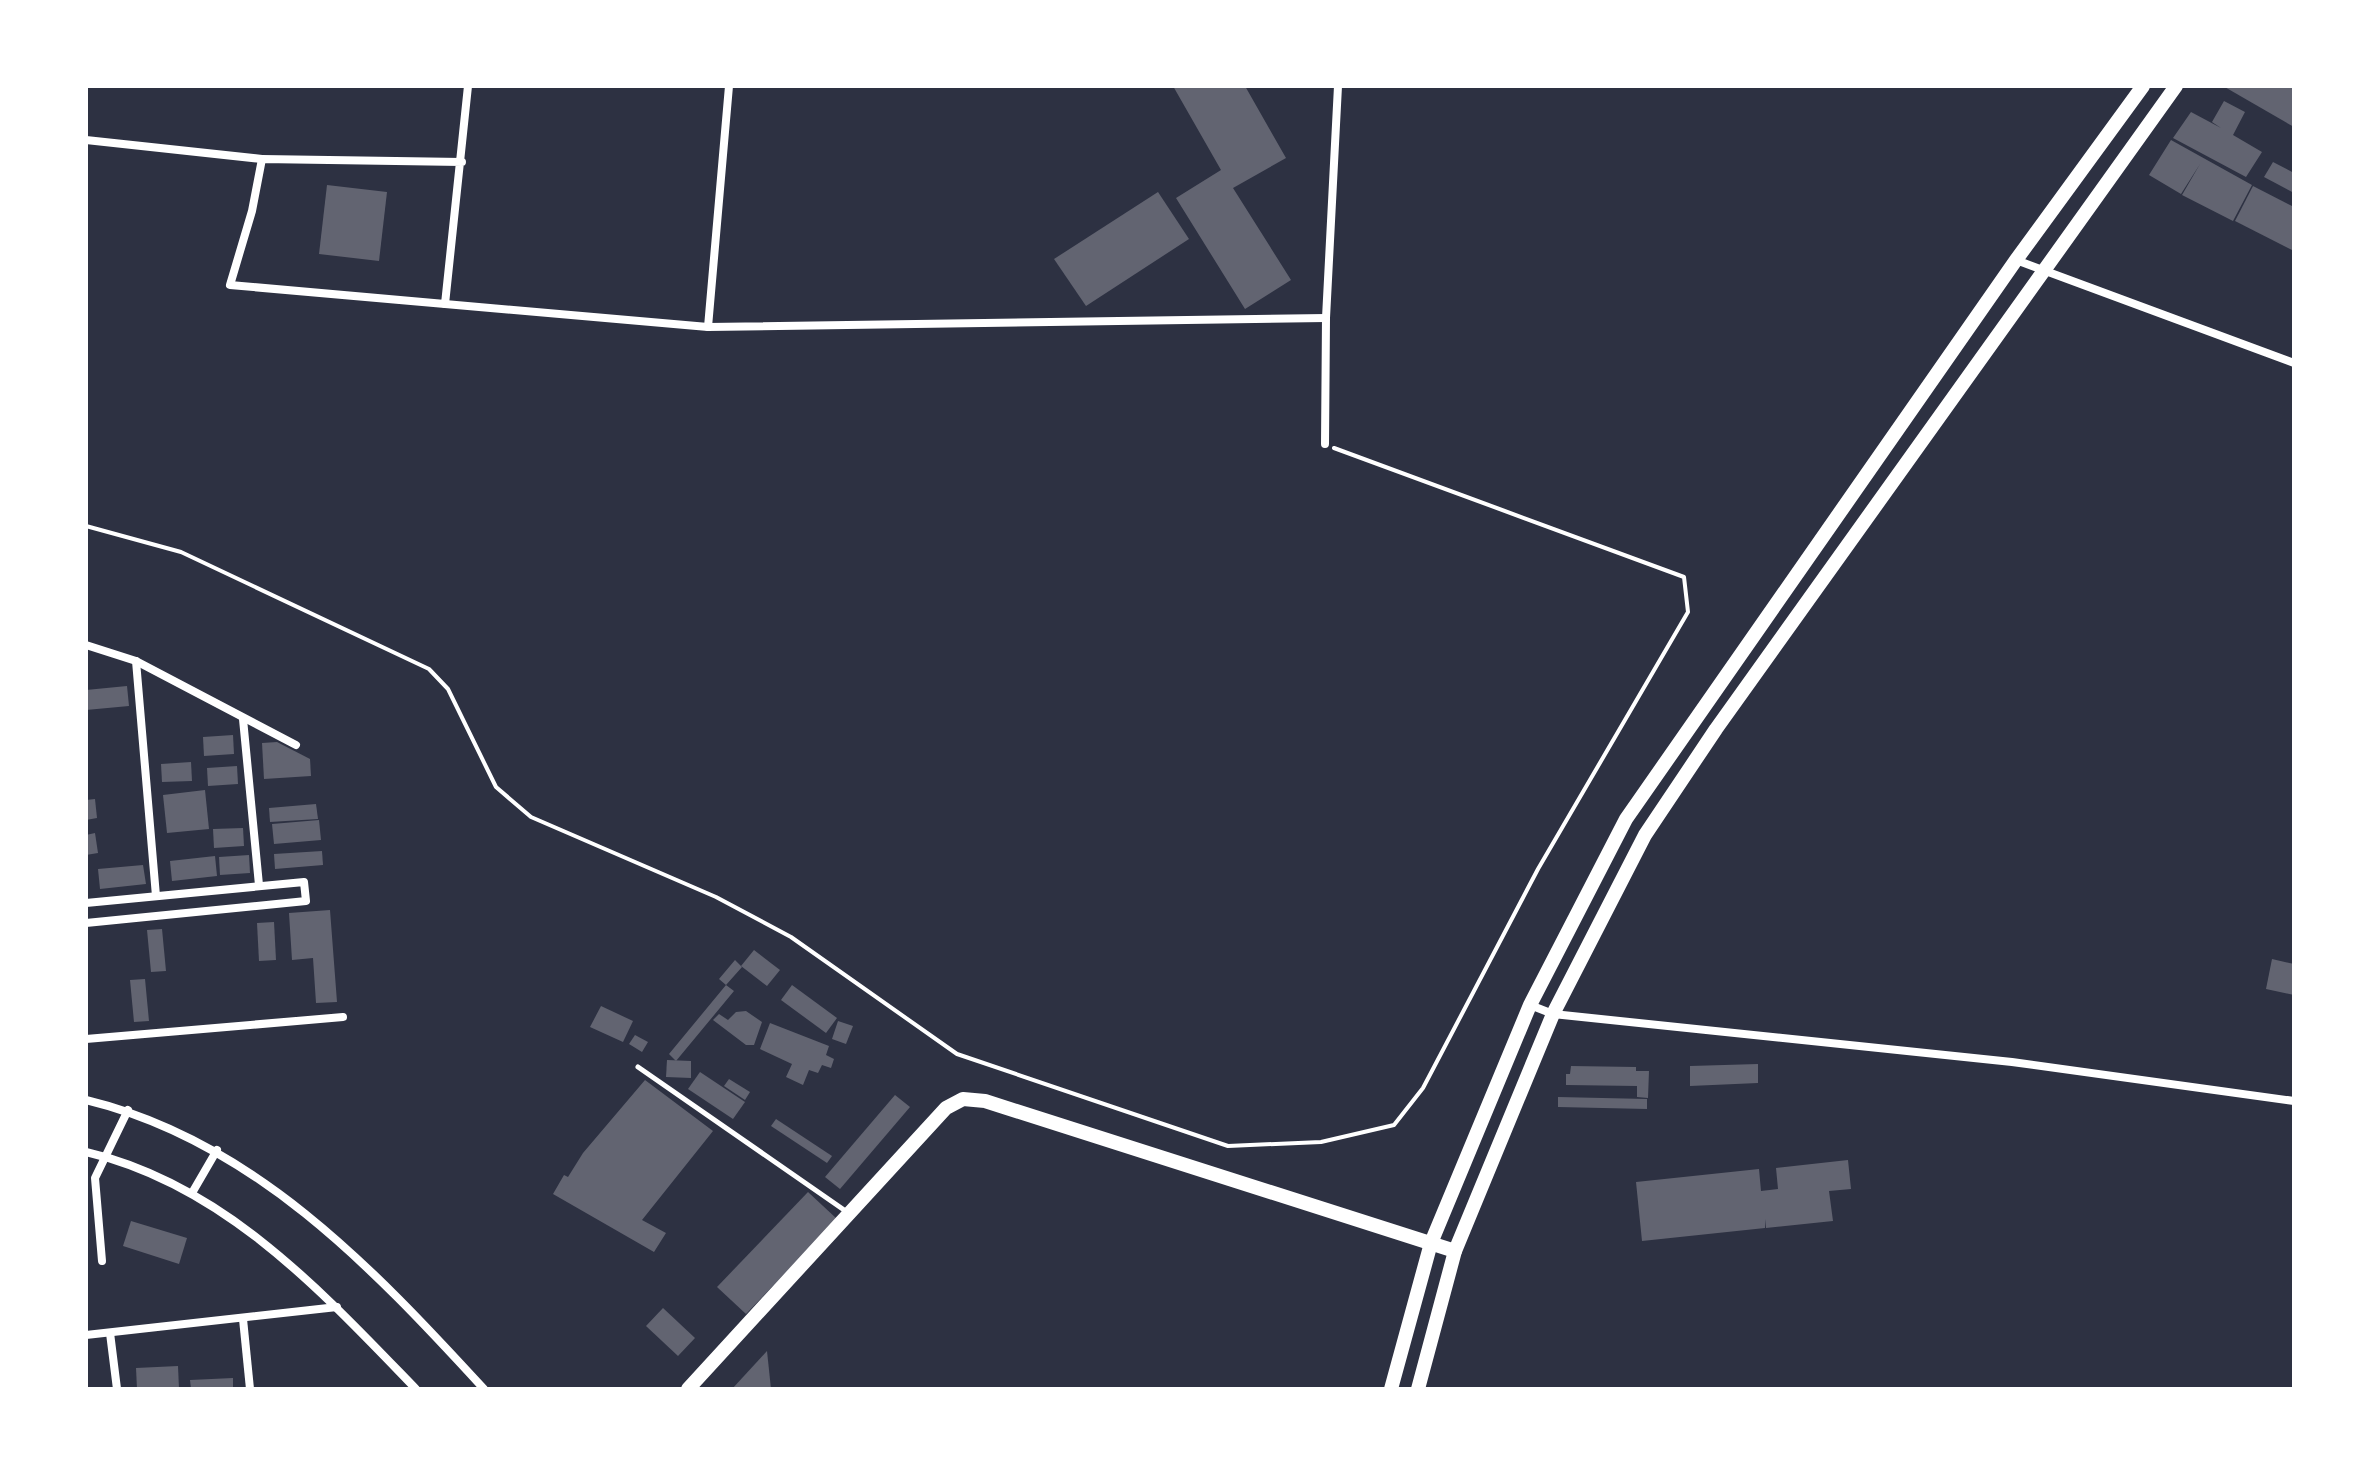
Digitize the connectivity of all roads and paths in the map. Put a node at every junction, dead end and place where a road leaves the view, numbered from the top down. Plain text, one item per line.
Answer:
1 (468, 86) edge
2 (729, 86) edge
3 (1338, 86) edge
4 (2143, 86) edge
5 (2176, 86) edge
6 (86, 140) edge
7 (262, 159) junction
8 (462, 162) junction
9 (2016, 260) junction
10 (2041, 270) junction
11 (445, 304) junction
12 (1326, 318) junction
13 (708, 327) junction
14 (2294, 363) edge
15 (1325, 444) joint
16 (86, 526) edge
17 (86, 645) edge
18 (136, 661) junction
19 (243, 719) junction
20 (296, 745) dead end
21 (259, 885) junction
22 (156, 896) junction
23 (86, 903) edge
24 (86, 923) edge
25 (1530, 1005) junction
26 (1553, 1014) junction
27 (343, 1017) dead end
28 (86, 1039) edge
29 (638, 1067) dead end
30 (86, 1100) edge
31 (2294, 1101) edge
32 (128, 1110) junction
33 (217, 1150) junction
34 (86, 1152) edge
35 (106, 1157) junction
36 (192, 1193) junction
37 (848, 1212) junction
38 (1431, 1243) junction
39 (1455, 1251) junction
40 (102, 1261) dead end
41 (337, 1307) junction
42 (243, 1319) junction
43 (110, 1333) junction
44 (86, 1335) edge
45 (117, 1389) edge
46 (250, 1389) edge
47 (416, 1389) edge
48 (484, 1389) edge
49 (688, 1389) edge
50 (1391, 1389) edge
51 (1418, 1389) edge

1 - 8 street
2 - 13 street
3 - 12 street
4 - 9 street
5 - 10 street
6 - 7 street
7 - 8 street
7 - 11 street
8 - 11 street
9 - 10 street
9 - 25 street
10 - 14 street
10 - 26 street
11 - 13 street
12 - 13 street
12 - 15 street
15 - 16 path
17 - 18 street
18 - 19 street
18 - 22 street
19 - 20 street
19 - 21 street
21 - 22 street
21 - 24 street
22 - 23 street
25 - 26 street
25 - 38 street
26 - 31 street
26 - 39 street
27 - 28 street
29 - 37 lane
30 - 32 street
32 - 33 street
32 - 35 street
33 - 36 street
33 - 48 street
34 - 35 street
35 - 36 street
35 - 40 street
36 - 41 street
37 - 38 street
37 - 49 street
38 - 39 street
38 - 50 street
39 - 51 street
41 - 42 street
41 - 47 street
42 - 43 street
42 - 46 street
43 - 44 street
43 - 45 street

